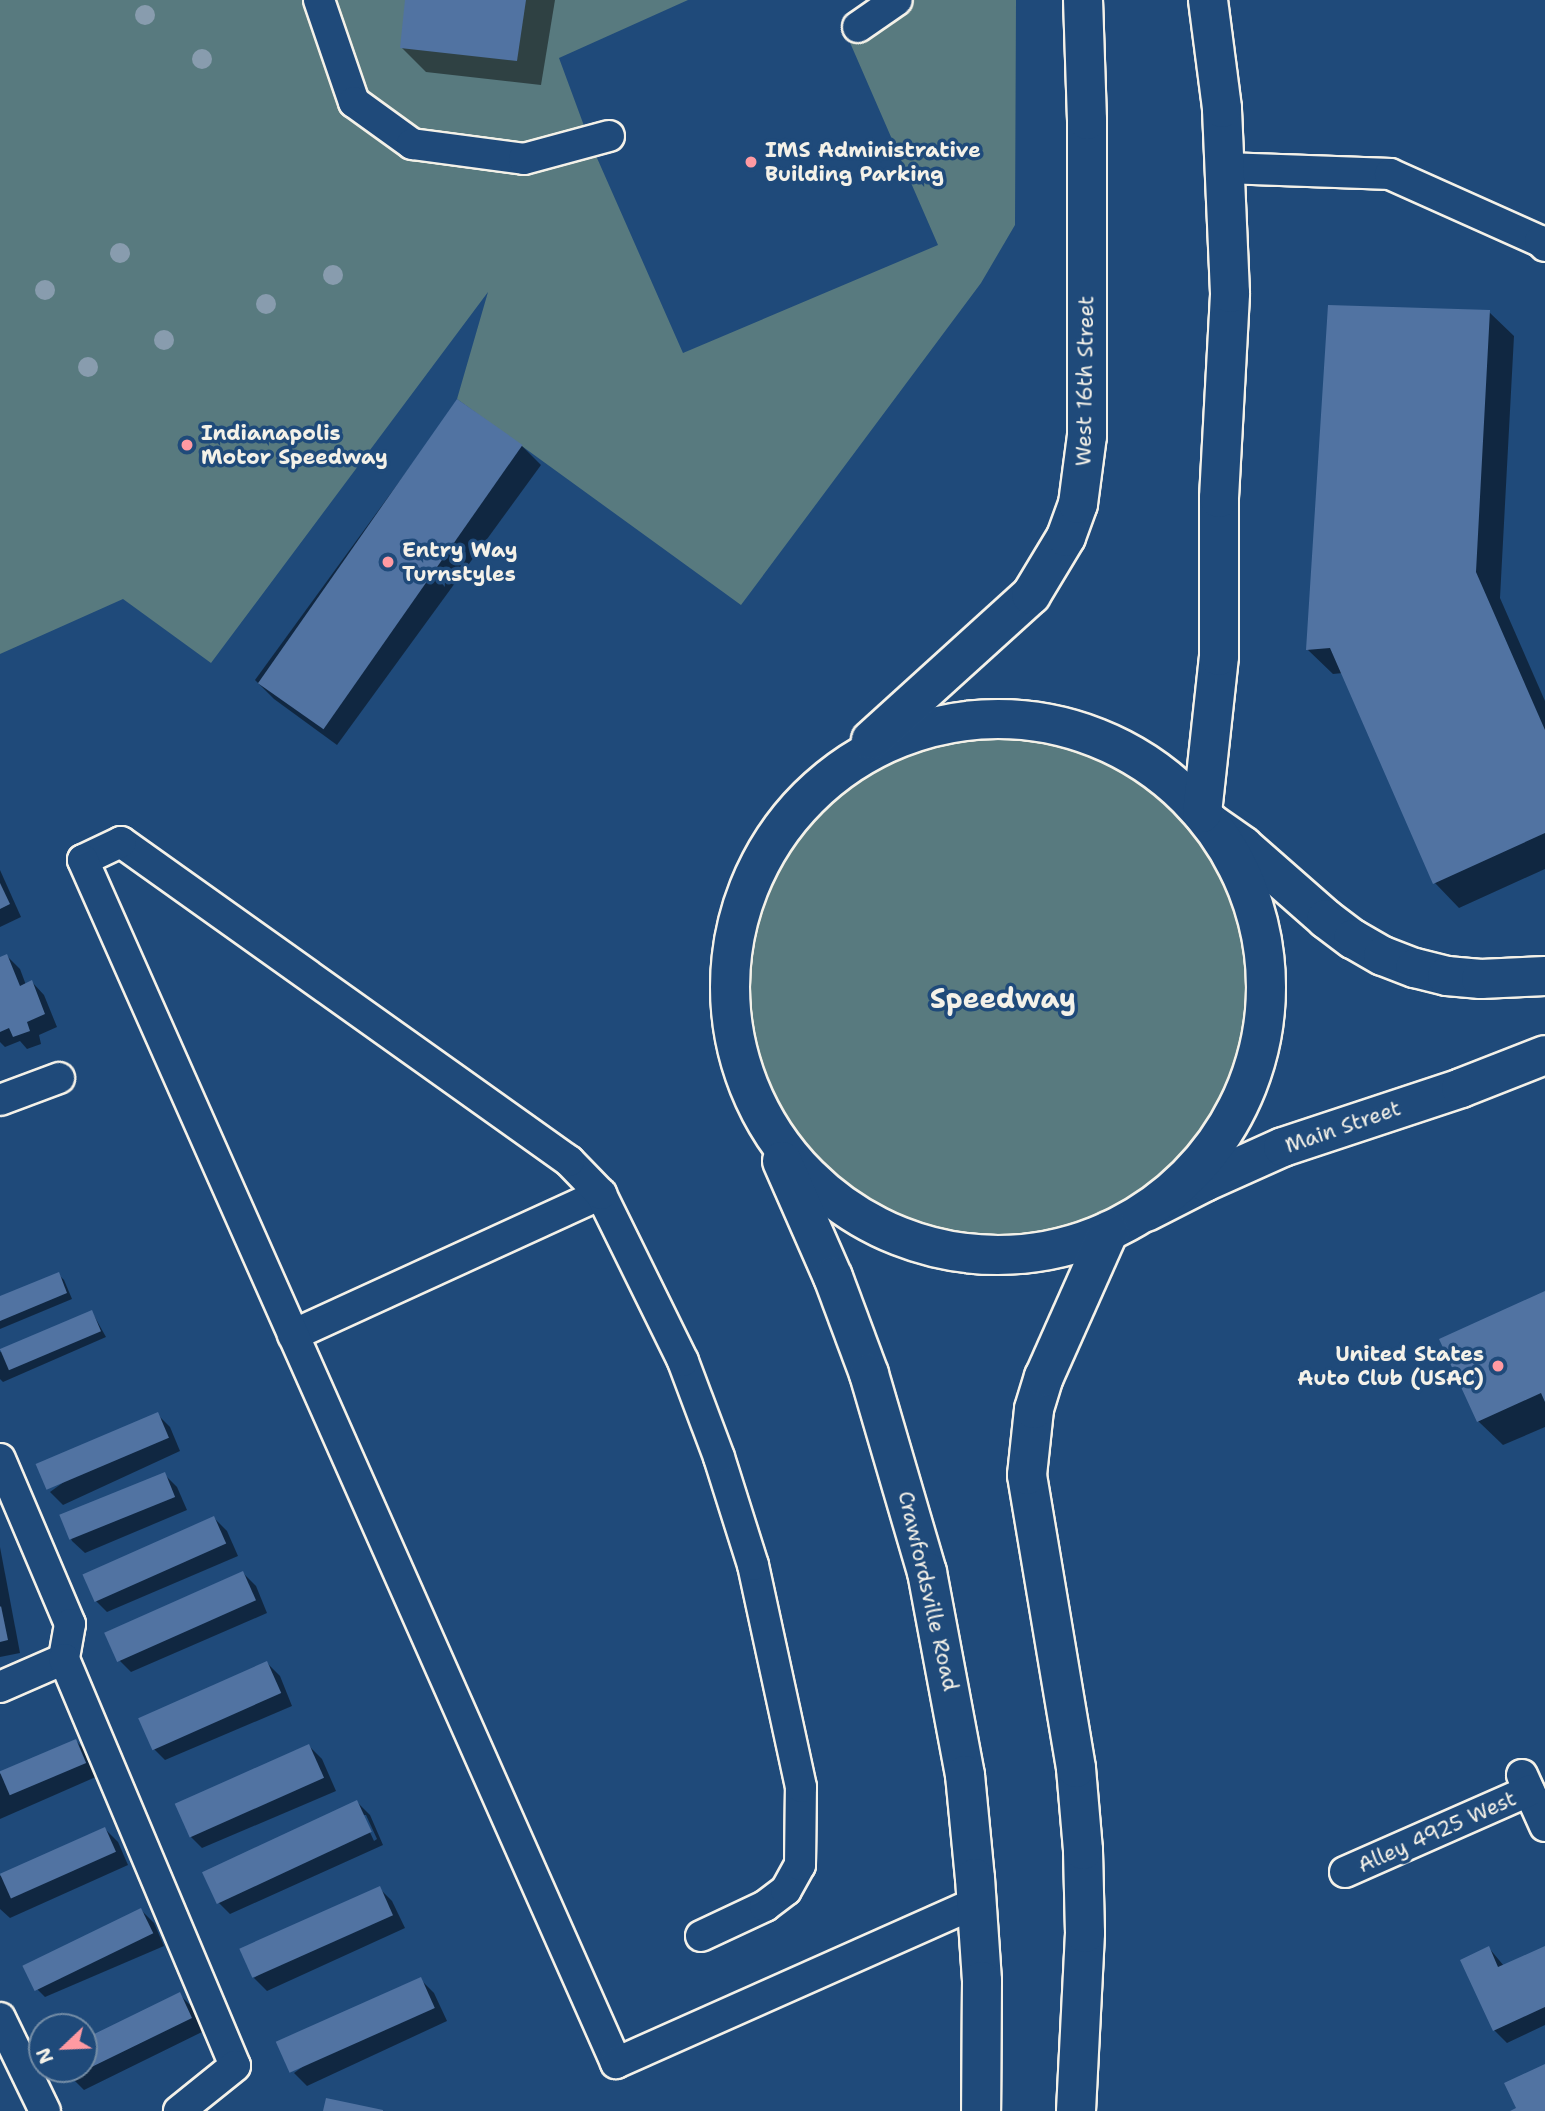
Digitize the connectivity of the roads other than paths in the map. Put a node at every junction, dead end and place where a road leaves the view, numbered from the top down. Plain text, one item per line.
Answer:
1 (319, 0) edge
2 (897, 0) edge
3 (1083, 0) edge
4 (1208, 0) edge
5 (858, 27) dead end
6 (609, 136) dead end
7 (1226, 168) junction
8 (1544, 242) edge
9 (823, 783) junction
10 (1207, 818) junction
11 (1545, 976) edge
12 (1545, 1055) edge
13 (59, 1078) dead end
14 (753, 1099) junction
15 (0, 1100) edge
16 (601, 1194) junction
17 (1146, 1212) junction
18 (1109, 1231) junction
19 (293, 1335) junction
20 (0, 1459) edge
21 (64, 1659) junction
22 (0, 1686) edge
23 (1545, 1826) edge
24 (1345, 1872) dead end
25 (977, 1902) junction
26 (701, 1936) dead end
27 (0, 2018) edge
28 (45, 2111) edge
29 (179, 2111) edge
30 (981, 2111) edge
31 (1076, 2111) edge

1 - 6 lane
2 - 5 lane
3 - 9 main road, West 16th Street
4 - 7 main road
7 - 8 lane
7 - 10 main road
9 - 10 main road
9 - 14 main road
10 - 11 main road
10 - 17 main road
12 - 17 main road, Main Street
13 - 15 lane
14 - 18 main road
14 - 25 main road, Crawfordsville Road
16 - 19 lane
16 - 19 lane
16 - 26 lane
17 - 18 main road
18 - 31 main road
19 - 25 lane
20 - 21 lane
21 - 22 lane
21 - 29 lane
23 - 24 lane, Alley 4925 West
25 - 30 main road, Crawfordsville Road
27 - 28 lane

